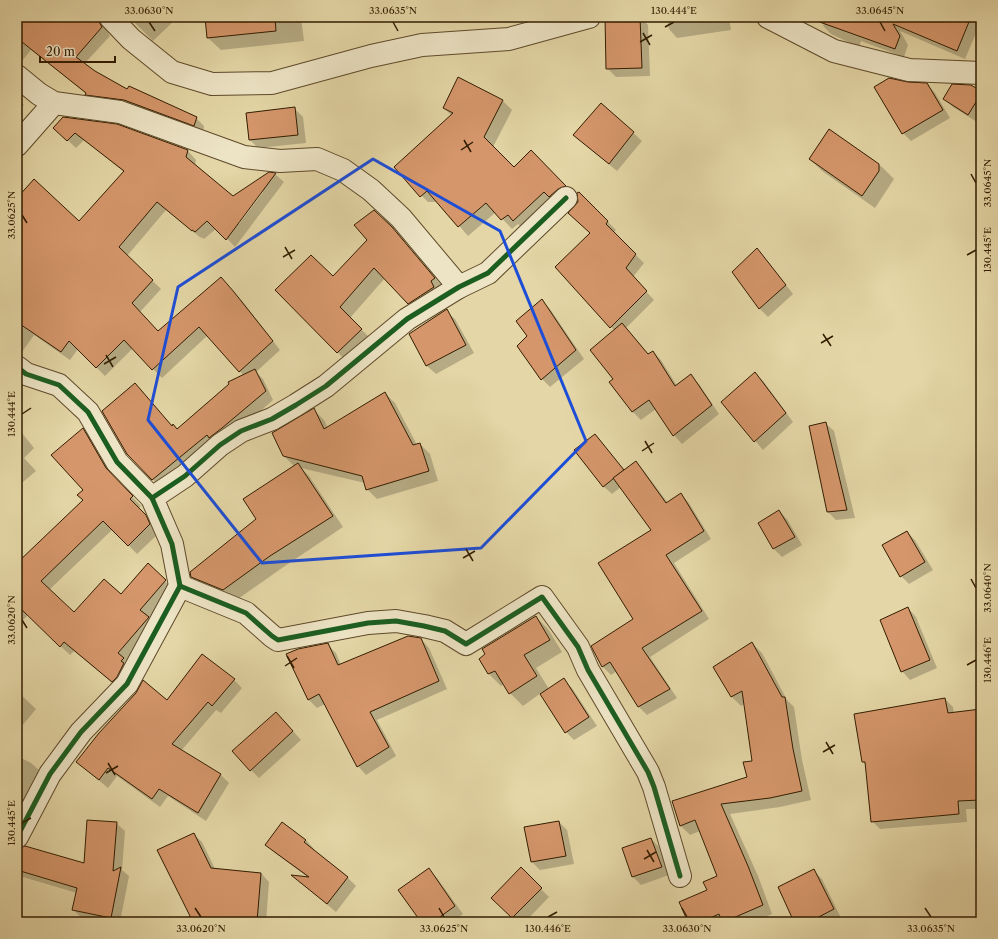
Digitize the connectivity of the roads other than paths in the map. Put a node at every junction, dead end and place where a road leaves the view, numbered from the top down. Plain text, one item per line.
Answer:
1 (110, 17) edge
2 (589, 17) edge
3 (768, 17) edge
4 (981, 72) edge
5 (17, 76) edge
6 (54, 103) junction
7 (17, 145) edge
8 (566, 198) dead end
9 (459, 287) junction
10 (17, 366) edge
11 (152, 498) junction
12 (180, 586) junction
13 (17, 837) edge
14 (680, 876) dead end

1 - 2 street
3 - 4 street
5 - 6 street
6 - 7 street
6 - 9 street
8 - 9 street
9 - 11 street
10 - 11 street
11 - 12 street
12 - 13 street
12 - 14 street

